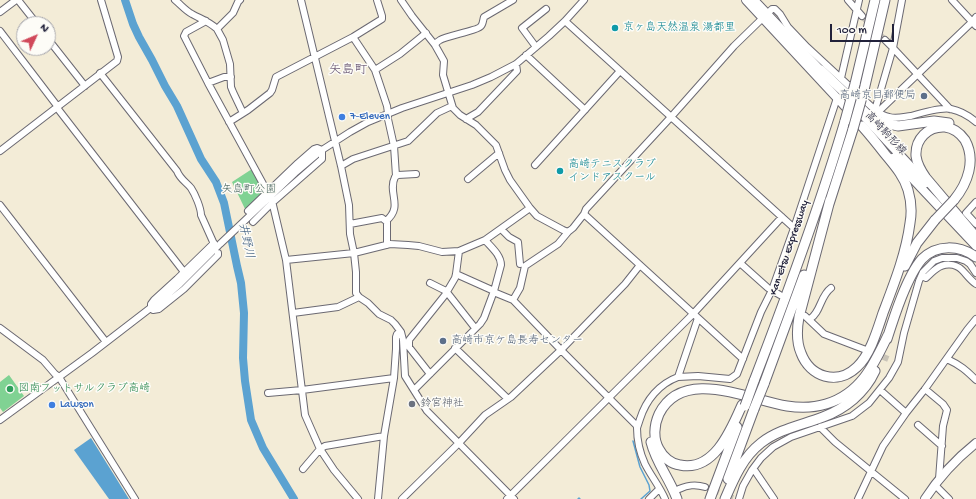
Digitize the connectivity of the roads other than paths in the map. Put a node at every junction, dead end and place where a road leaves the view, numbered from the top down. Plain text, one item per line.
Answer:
1 (17, 0) edge
2 (101, 0) edge
3 (175, 0) edge
4 (240, 0) edge
5 (301, 0) edge
6 (377, 0) edge
7 (401, 0) edge
8 (513, 0) edge
9 (584, 0) edge
10 (746, 0) edge
11 (754, 0) edge
12 (848, 0) edge
13 (859, 0) edge
14 (875, 0) edge
15 (885, 0) edge
16 (902, 0) edge
17 (952, 0) edge
18 (546, 9) dead end
19 (857, 10) junction
20 (0, 12) edge
21 (30, 16) edge
22 (765, 16) junction
23 (862, 16) tunnel mouth
24 (206, 21) junction
25 (565, 21) junction
26 (975, 22) edge
27 (217, 29) junction
28 (0, 32) edge
29 (426, 33) junction
30 (353, 36) junction
31 (885, 40) tunnel mouth
32 (435, 45) junction
33 (536, 47) junction
34 (56, 48) edge
35 (893, 48) junction
36 (526, 55) junction
37 (315, 56) junction
38 (516, 64) junction
39 (375, 70) junction
40 (821, 70) junction
41 (620, 71) junction
42 (100, 73) junction
43 (918, 74) junction
44 (231, 77) junction
45 (841, 78) junction
46 (208, 83) junction
47 (85, 86) junction
48 (448, 93) junction
49 (837, 98) junction
50 (452, 106) junction
51 (58, 107) junction
52 (950, 108) junction
53 (585, 110) junction
54 (876, 111) junction
55 (243, 113) junction
56 (388, 113) junction
57 (671, 117) junction
58 (466, 119) junction
59 (229, 122) junction
60 (976, 122) edge
61 (862, 126) junction
62 (335, 141) junction
63 (394, 146) junction
64 (322, 150) junction
65 (0, 151) edge
66 (976, 152) edge
67 (499, 153) junction
68 (535, 165) dead end
69 (341, 166) junction
70 (976, 172) edge
71 (416, 174) dead end
72 (396, 176) junction
73 (468, 179) dead end
74 (268, 193) junction
75 (830, 200) junction
76 (273, 201) junction
77 (955, 201) junction
78 (976, 202) edge
79 (0, 205) edge
80 (530, 208) junction
81 (248, 211) dead end
82 (584, 214) junction
83 (782, 217) junction
84 (386, 221) junction
85 (936, 221) junction
86 (253, 222) dead end
87 (350, 224) junction
88 (976, 224) edge
89 (794, 228) junction
90 (501, 229) junction
91 (568, 232) junction
92 (976, 237) edge
93 (485, 240) junction
94 (387, 245) junction
95 (976, 246) edge
96 (459, 251) junction
97 (218, 253) dead end
98 (354, 253) junction
99 (286, 260) junction
100 (974, 260) edge
101 (740, 263) junction
102 (520, 264) dead end
103 (640, 266) junction
104 (184, 272) junction
105 (976, 273) edge
106 (456, 274) junction
107 (922, 276) junction
108 (430, 283) dead end
109 (976, 284) edge
110 (830, 288) dead end
111 (772, 290) junction
112 (446, 291) junction
113 (494, 291) junction
114 (784, 294) junction
115 (891, 294) junction
116 (359, 297) junction
117 (902, 298) junction
118 (513, 300) junction
119 (151, 308) junction
120 (293, 313) junction
121 (696, 316) junction
122 (976, 319) edge
123 (475, 328) junction
124 (877, 330) junction
125 (2, 332) edge
126 (400, 332) junction
127 (888, 335) junction
128 (106, 342) junction
129 (455, 348) junction
130 (561, 350) junction
131 (866, 350) tunnel mouth
132 (743, 359) junction
133 (947, 359) junction
134 (891, 360) tunnel mouth
135 (898, 362) junction
136 (430, 374) junction
137 (59, 377) junction
138 (678, 377) junction
139 (394, 378) junction
140 (976, 380) edge
141 (925, 389) junction
142 (302, 390) junction
143 (414, 390) junction
144 (880, 390) junction
145 (268, 393) dead end
146 (609, 398) junction
147 (508, 399) junction
148 (743, 405) junction
149 (906, 413) junction
150 (0, 420) edge
151 (918, 425) dead end
152 (637, 426) junction
153 (820, 427) junction
154 (384, 436) junction
155 (459, 443) junction
156 (976, 443) edge
157 (942, 446) junction
158 (320, 449) junction
159 (303, 469) dead end
160 (752, 470) junction
161 (872, 471) junction
162 (937, 482) junction
163 (705, 487) tunnel mouth
164 (659, 489) junction
165 (679, 489) dead end
166 (669, 497) edge
167 (510, 498) edge
168 (946, 498) edge
169 (135, 499) edge
170 (358, 499) edge
171 (378, 499) edge
172 (402, 499) edge
173 (649, 499) edge
174 (710, 499) edge
175 (721, 499) edge
176 (733, 499) edge
177 (774, 499) edge
178 (858, 499) edge
179 (905, 499) edge
180 (925, 499) edge

1 - 20 street
1 - 21 street
2 - 42 street
3 - 24 street
4 - 27 street
5 - 37 street
6 - 30 street
7 - 29 street
8 - 32 street
9 - 25 street
10 - 22 main road, 高崎駒形線
11 - 22 main road, 高崎駒形線
12 - 19 street
13 - 19 street
14 - 114 highway, Kan-Etsu Expressway, bridge
15 - 75 highway, Kan-Etsu Expressway, bridge
16 - 35 street
17 - 26 street
18 - 33 street
19 - 23 street
19 - 45 street
22 - 40 main road, 高崎駒形線
22 - 45 street
22 - 49 main road, 高崎駒形線
22 - 57 street
24 - 27 street
24 - 46 street
25 - 33 street
25 - 41 street
26 - 43 street
27 - 44 street
28 - 51 street
29 - 32 street
29 - 39 street
30 - 37 street
30 - 39 street
31 - 35 street
32 - 48 street
33 - 36 street
34 - 47 street
35 - 43 street
35 - 54 street
36 - 38 street
36 - 53 street
37 - 55 street
37 - 62 street
38 - 48 street
38 - 58 street
39 - 56 street
40 - 66 highway
40 - 92 main road, 高崎駒形線
41 - 53 street
41 - 57 street
42 - 47 street
42 - 104 street
43 - 52 street
43 - 54 street
44 - 46 street
44 - 55 street
45 - 54 street
46 - 59 street
47 - 51 street
48 - 50 street
48 - 56 street
49 - 61 main road, 高崎駒形線
49 - 89 street
50 - 58 street
50 - 63 street
51 - 65 street
51 - 104 street
52 - 54 street
52 - 60 street
53 - 68 street
55 - 59 street
56 - 62 street
56 - 63 street
57 - 82 street
57 - 83 street
58 - 67 street
59 - 74 street
61 - 95 main road, 高崎駒形線
61 - 115 highway
62 - 64 street
62 - 69 street
63 - 69 street
63 - 72 street
64 - 74 street
64 - 76 street
64 - 119 street
67 - 73 street
67 - 80 street
69 - 87 street
70 - 77 highway
71 - 72 street
72 - 84 street
74 - 81 street
75 - 124 highway
75 - 175 highway, Kan-Etsu Expressway, bridge
76 - 86 street
76 - 99 street
77 - 85 highway, bridge
77 - 92 highway
78 - 88 street
79 - 128 street
80 - 90 street
80 - 91 street
82 - 91 street
82 - 103 street
83 - 89 street
83 - 101 street
84 - 87 street
84 - 94 street
85 - 115 highway
85 - 117 highway
87 - 98 street
89 - 111 street
90 - 93 street
90 - 102 street
91 - 118 street
93 - 96 street
93 - 113 street
94 - 96 street
94 - 98 street
96 - 106 street
97 - 119 street
98 - 99 street
98 - 116 street
99 - 120 street
100 - 105 street
100 - 107 street
100 - 117 highway
101 - 111 street
101 - 121 street
103 - 121 street
103 - 130 street
104 - 119 street
106 - 112 street
106 - 113 street
107 - 109 street
107 - 135 street
108 - 112 street
110 - 131 street
111 - 114 street
111 - 132 street
112 - 123 street
112 - 136 street
113 - 118 street
113 - 123 street
114 - 148 highway, Kan-Etsu Expressway, bridge
115 - 124 highway
116 - 120 street
116 - 126 street
117 - 127 highway
118 - 130 street
119 - 128 street
120 - 142 street
121 - 132 street
121 - 138 street
121 - 146 street
122 - 133 street
123 - 129 street
124 - 166 highway
125 - 137 street
126 - 139 street
126 - 143 street
127 - 148 highway
127 - 176 highway
128 - 137 street
129 - 136 street
129 - 147 street
130 - 146 street
130 - 147 street
132 - 138 street
133 - 140 street
133 - 141 street
134 - 135 street
135 - 144 street
136 - 143 street
137 - 150 street
137 - 169 street
138 - 152 street
139 - 142 street
139 - 154 street
141 - 149 street
141 - 157 street
142 - 145 street
142 - 158 street
143 - 155 street
144 - 149 street
144 - 153 street
146 - 152 street
146 - 167 street
147 - 155 street
148 - 174 highway, Kan-Etsu Expressway
149 - 161 street
151 - 157 street
152 - 164 street
153 - 160 street
153 - 161 street
154 - 158 street
154 - 171 street
155 - 167 street
155 - 172 street
156 - 162 main road
157 - 162 street
158 - 159 street
158 - 170 street
160 - 176 street
160 - 177 street
161 - 178 street
161 - 179 street
162 - 168 street
162 - 180 main road
163 - 165 street
164 - 166 street
164 - 173 street

